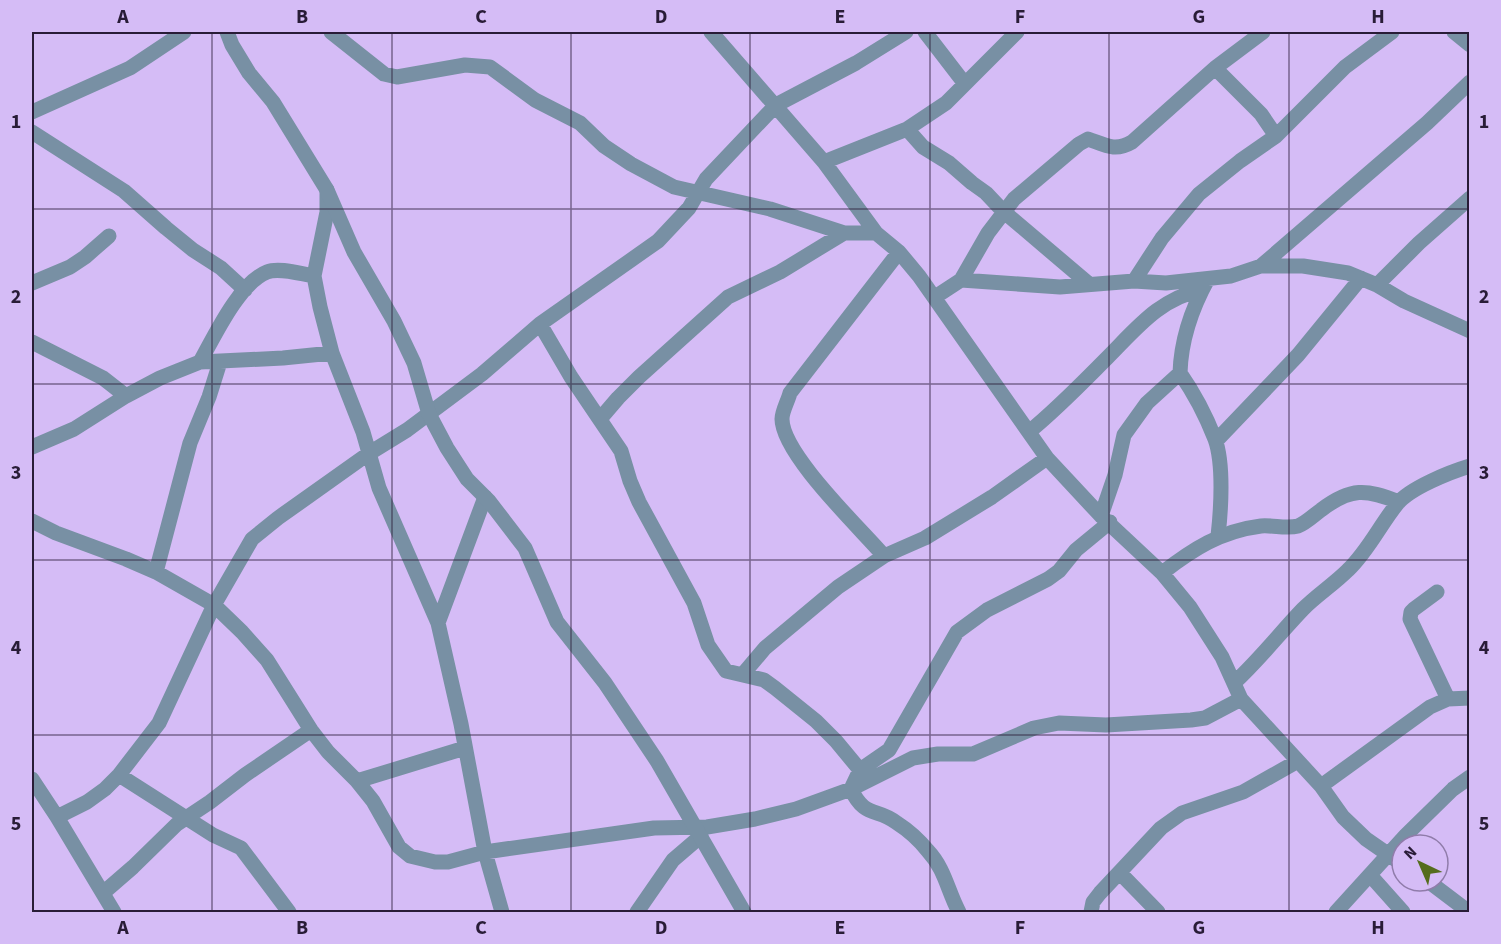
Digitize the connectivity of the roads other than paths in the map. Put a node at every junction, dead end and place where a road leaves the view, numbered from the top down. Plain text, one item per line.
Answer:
1 (184, 32) edge
2 (226, 32) edge
3 (331, 32) edge
4 (711, 32) edge
5 (906, 32) edge
6 (925, 32) edge
7 (1017, 32) edge
8 (1263, 32) edge
9 (1392, 32) edge
10 (1454, 32) edge
11 (1470, 45) edge
12 (1215, 68) junction
13 (1470, 82) edge
14 (965, 84) junction
15 (776, 105) junction
16 (32, 112) edge
17 (907, 129) junction
18 (32, 132) edge
19 (1276, 136) junction
20 (824, 162) junction
21 (327, 190) junction
22 (696, 192) junction
23 (1470, 198) edge
24 (1003, 211) junction
25 (844, 233) junction
26 (876, 233) junction
27 (109, 236) dead end
28 (899, 252) junction
29 (1261, 266) junction
30 (314, 276) junction
31 (1361, 278) junction
32 (961, 280) junction
33 (1134, 281) junction
34 (32, 283) edge
35 (1089, 284) junction
36 (1205, 284) junction
37 (1377, 285) junction
38 (245, 290) junction
39 (935, 297) junction
40 (540, 324) junction
41 (1470, 332) edge
42 (32, 342) edge
43 (332, 353) junction
44 (200, 362) junction
45 (220, 362) junction
46 (1180, 373) junction
47 (126, 396) junction
48 (429, 414) junction
49 (600, 419) junction
50 (1030, 431) junction
51 (1216, 441) junction
52 (32, 447) edge
53 (368, 454) junction
54 (1047, 458) junction
55 (1470, 466) edge
56 (485, 497) junction
57 (1399, 502) junction
58 (1106, 519) junction
59 (32, 521) edge
60 (1218, 536) junction
61 (884, 556) junction
62 (156, 572) junction
63 (1162, 573) junction
64 (1437, 592) dead end
65 (214, 605) junction
66 (438, 622) junction
67 (743, 674) junction
68 (1234, 683) junction
69 (1470, 698) edge
70 (1240, 699) junction
71 (1448, 699) junction
72 (311, 730) junction
73 (465, 748) junction
74 (1298, 761) junction
75 (860, 770) junction
76 (119, 775) junction
77 (1470, 777) edge
78 (32, 779) edge
79 (357, 781) junction
80 (1321, 786) junction
81 (850, 789) junction
82 (57, 817) junction
83 (186, 818) junction
84 (698, 831) junction
85 (485, 852) junction
86 (1388, 855) junction
87 (1120, 873) junction
88 (1370, 875) junction
89 (103, 893) junction
90 (1444, 893) edge
91 (114, 912) edge
92 (289, 912) edge
93 (502, 912) edge
94 (637, 912) edge
95 (744, 912) edge
96 (959, 912) edge
97 (1091, 912) edge
98 (1158, 912) edge
99 (1336, 912) edge
100 (1403, 912) edge
101 (1469, 912) edge

1 - 16 street
2 - 21 street
3 - 22 street
4 - 15 street
5 - 15 street
6 - 14 street
7 - 14 street
8 - 12 street
9 - 19 street
10 - 11 street
12 - 19 street
12 - 24 street
13 - 29 street
14 - 17 street
15 - 20 street
15 - 22 street
17 - 20 street
17 - 24 street
18 - 38 street
19 - 33 street
20 - 26 street
21 - 30 street
21 - 48 street
22 - 25 street
22 - 40 street
23 - 37 street
24 - 32 street
24 - 35 street
25 - 26 street
25 - 49 street
26 - 28 street
27 - 34 street
28 - 39 street
28 - 61 street
29 - 31 street
29 - 36 street
30 - 38 street
30 - 43 street
31 - 37 street
31 - 51 street
32 - 35 street
32 - 39 street
33 - 35 street
33 - 36 street
36 - 46 street
36 - 50 street
37 - 41 street
38 - 44 street
39 - 50 street
40 - 48 street
40 - 49 street
42 - 47 street
43 - 45 street
43 - 53 street
44 - 45 street
44 - 47 street
45 - 62 street
46 - 51 street
46 - 58 street
47 - 52 street
48 - 53 street
48 - 56 street
49 - 67 street
50 - 54 street
51 - 60 street
53 - 65 street
53 - 66 street
54 - 58 street
54 - 61 street
55 - 57 street
56 - 66 street
56 - 84 street
57 - 60 street
57 - 68 street
58 - 63 street
58 - 75 street
59 - 62 street
60 - 63 street
61 - 67 street
62 - 65 street
63 - 68 street
64 - 71 street
65 - 72 street
65 - 76 street
66 - 73 street
67 - 75 street
68 - 70 street
69 - 71 street
70 - 74 street
70 - 81 street
71 - 80 street
72 - 79 street
72 - 83 street
73 - 79 street
73 - 85 street
74 - 80 street
74 - 87 street
75 - 81 street
76 - 82 street
76 - 83 street
77 - 86 street
78 - 82 street
79 - 85 street
80 - 86 street
81 - 84 street
81 - 96 street
82 - 89 street
83 - 89 street
83 - 92 street
84 - 85 street
84 - 94 street
84 - 95 street
85 - 93 street
86 - 88 street
87 - 97 street
87 - 98 street
88 - 99 street
88 - 100 street
89 - 91 street
90 - 101 street

